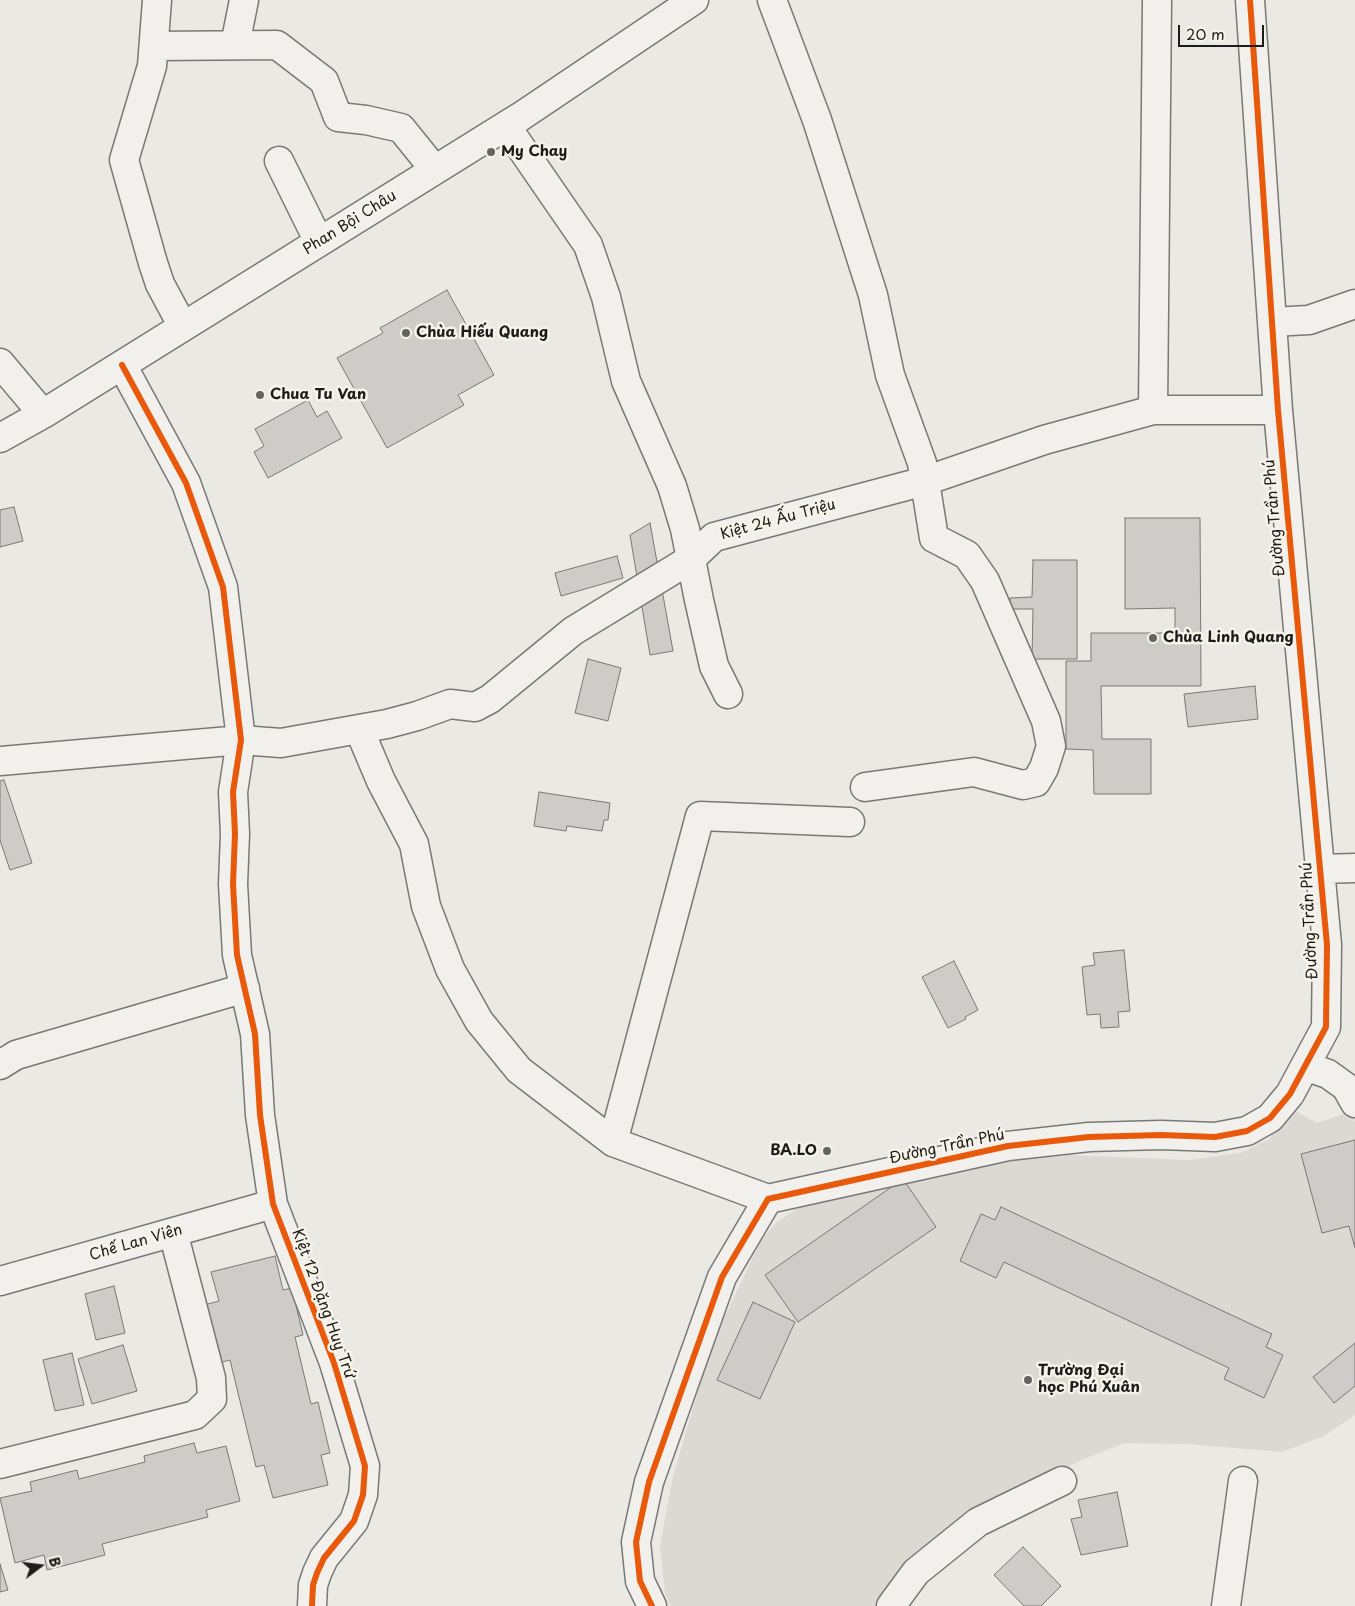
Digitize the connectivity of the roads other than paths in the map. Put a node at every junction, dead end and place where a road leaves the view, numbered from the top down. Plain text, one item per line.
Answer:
1 (157, 0) edge
2 (244, 0) edge
3 (694, 0) edge
4 (772, 0) edge
5 (1157, 0) edge
6 (1250, 0) edge
7 (235, 45) junction
8 (154, 46) junction
9 (506, 126) junction
10 (279, 161) dead end
11 (435, 170) junction
12 (319, 242) junction
13 (1355, 304) edge
14 (1272, 322) junction
15 (183, 327) junction
16 (0, 363) edge
17 (122, 365) junction
18 (1153, 410) junction
19 (1278, 410) junction
20 (43, 414) junction
21 (0, 438) edge
22 (925, 482) junction
23 (691, 559) junction
24 (728, 694) dead end
25 (359, 729) junction
26 (242, 740) junction
27 (0, 761) edge
28 (865, 787) dead end
29 (850, 822) dead end
30 (1355, 868) edge
31 (1320, 869) junction
32 (245, 988) junction
33 (0, 1066) edge
34 (1305, 1066) junction
35 (1355, 1103) edge
36 (613, 1142) junction
37 (768, 1199) junction
38 (273, 1204) junction
39 (173, 1232) junction
40 (0, 1281) edge
41 (0, 1464) edge
42 (1062, 1480) dead end
43 (1243, 1482) dead end
44 (312, 1606) edge
45 (652, 1606) edge
46 (891, 1606) edge
47 (1226, 1606) edge

1 - 8 street
2 - 7 street
3 - 9 street, Phan Bội Châu
4 - 22 street
5 - 18 street
6 - 14 street, Đường Trần Phú
7 - 8 street
7 - 11 street
8 - 15 street
9 - 11 street, Phan Bội Châu
9 - 23 street
10 - 12 street
11 - 12 street, Phan Bội Châu
12 - 15 street, Phan Bội Châu
13 - 14 street
14 - 19 street, Đường Trần Phú
15 - 17 street, Phan Bội Châu
16 - 20 street
17 - 20 street, Phan Bội Châu
17 - 26 street, Kiệt 12 Đặng Huy Trứ
18 - 19 street, Kiệt 24 Ấu Triệu
18 - 22 street, Kiệt 24 Ấu Triệu
19 - 31 street, Đường Trần Phú
20 - 21 street, Phan Bội Châu
22 - 23 street, Kiệt 24 Ấu Triệu
22 - 28 street
23 - 24 street
23 - 25 street, Kiệt 24 Ấu Triệu
25 - 26 street, Kiệt 24 Ấu Triệu
25 - 36 street
26 - 27 street, Kiệt 24 Ấu Triệu
26 - 32 street, Kiệt 12 Đặng Huy Trứ
29 - 36 street
30 - 31 street
31 - 34 street, Đường Trần Phú
32 - 33 street
32 - 38 street, Kiệt 12 Đặng Huy Trứ
34 - 35 street
34 - 37 street, Đường Trần Phú
36 - 37 street
37 - 45 street
38 - 39 street, Chế Lan Viên
38 - 44 street, Kiệt 12 Đặng Huy Trứ
39 - 40 street, Chế Lan Viên
39 - 41 street
42 - 46 street
43 - 47 street

